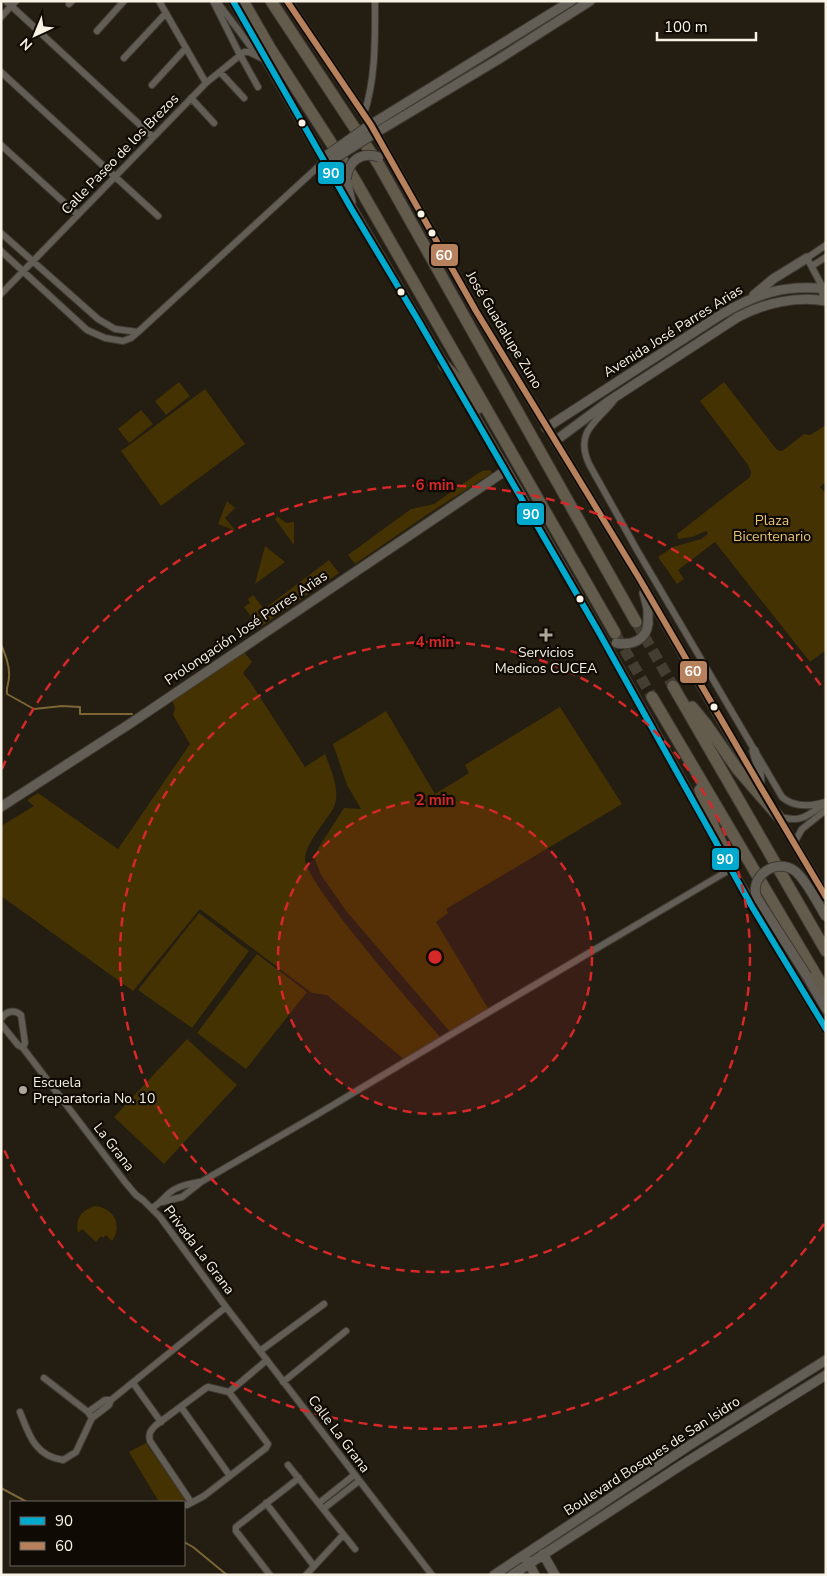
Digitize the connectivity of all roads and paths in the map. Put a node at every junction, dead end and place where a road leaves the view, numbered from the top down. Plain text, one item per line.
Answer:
1 (124, 1) edge
2 (159, 1) edge
3 (215, 1) edge
4 (233, 1) edge
5 (243, 1) edge
6 (271, 1) edge
7 (287, 1) edge
8 (375, 1) edge
9 (571, 1) edge
10 (590, 1) edge
11 (11, 3) edge
12 (166, 14) junction
13 (1, 17) edge
14 (97, 31) dead end
15 (186, 48) junction
16 (240, 54) junction
17 (124, 58) dead end
18 (261, 58) junction
19 (1, 72) edge
20 (220, 72) junction
21 (206, 82) junction
22 (152, 85) dead end
23 (258, 87) dead end
24 (191, 98) junction
25 (244, 98) dead end
26 (364, 114) junction
27 (214, 123) dead end
28 (371, 130) junction
29 (153, 137) junction
30 (1, 144) edge
31 (324, 161) junction
32 (115, 177) junction
33 (401, 177) junction
34 (352, 210) junction
35 (78, 215) junction
36 (158, 216) dead end
37 (1, 233) edge
38 (826, 245) edge
39 (1, 251) edge
40 (826, 257) edge
41 (32, 262) junction
42 (809, 262) junction
43 (23, 271) junction
44 (825, 288) edge
45 (1, 294) edge
46 (750, 298) junction
47 (824, 301) edge
48 (138, 332) junction
49 (444, 365) junction
50 (618, 395) junction
51 (546, 428) junction
52 (555, 441) junction
53 (505, 471) junction
54 (572, 557) junction
55 (639, 578) junction
56 (636, 622) tunnel mouth
57 (597, 629) junction
58 (616, 638) junction
59 (754, 751) junction
60 (760, 786) junction
61 (826, 802) edge
62 (1, 807) edge
63 (826, 810) edge
64 (814, 815) junction
65 (778, 816) junction
66 (794, 843) junction
67 (731, 870) junction
68 (826, 897) edge
69 (826, 917) edge
70 (826, 951) edge
71 (826, 992) edge
72 (826, 1009) edge
73 (1, 1019) edge
74 (1, 1024) edge
75 (826, 1029) edge
76 (23, 1048) junction
77 (201, 1182) junction
78 (162, 1202) junction
79 (152, 1208) junction
80 (324, 1304) dead end
81 (226, 1307) junction
82 (346, 1331) dead end
83 (260, 1351) junction
84 (267, 1360) junction
85 (826, 1360) edge
86 (826, 1375) edge
87 (44, 1378) dead end
88 (283, 1382) junction
89 (133, 1383) junction
90 (230, 1392) junction
91 (181, 1407) junction
92 (20, 1412) dead end
93 (90, 1415) junction
94 (738, 1416) junction
95 (161, 1422) junction
96 (744, 1425) junction
97 (288, 1465) dead end
98 (354, 1475) junction
99 (230, 1476) junction
100 (299, 1478) junction
101 (359, 1481) junction
102 (266, 1503) junction
103 (321, 1506) junction
104 (343, 1535) junction
105 (355, 1549) dead end
106 (543, 1554) junction
107 (526, 1560) junction
108 (314, 1566) junction
109 (514, 1571) edge
110 (270, 1575) edge
111 (306, 1575) edge
112 (432, 1575) edge
113 (494, 1575) edge
114 (535, 1575) edge
115 (555, 1575) edge

1 - 14 street
2 - 12 street
3 - 16 street
3 - 18 street
4 - 18 main road
5 - 54 highway
6 - 56 highway
7 - 26 main road, José Guadalupe Zuno
8 - 26 street
9 - 28 main road
10 - 28 main road
11 - 13 street
11 - 29 street
12 - 15 street
12 - 17 street
15 - 21 street
15 - 22 street
16 - 18 street
16 - 20 street, Calle Paseo de los Brezos
16 - 23 street
18 - 31 main road
19 - 32 street
20 - 21 street, Calle Paseo de los Brezos
20 - 25 street
21 - 24 street, Calle Paseo de los Brezos
24 - 27 street
24 - 29 street, Calle Paseo de los Brezos
26 - 28 main road, José Guadalupe Zuno
28 - 31 main road, bridge
28 - 33 main road, José Guadalupe Zuno
29 - 32 street, Calle Paseo de los Brezos
30 - 35 street
31 - 34 main road
31 - 48 street
32 - 35 street, Calle Paseo de los Brezos
32 - 36 street
33 - 34 main road, bridge
33 - 51 main road, José Guadalupe Zuno
34 - 49 main road
35 - 41 street, Calle Paseo de los Brezos
37 - 41 street
38 - 42 street
39 - 43 street
40 - 42 street
41 - 43 street, Calle Paseo de los Brezos
41 - 48 street
42 - 44 street
42 - 46 main road
43 - 45 street, Calle Paseo de los Brezos
43 - 48 street
44 - 46 main road, Avenida José Parres Arias
44 - 47 street
46 - 51 main road, Avenida José Parres Arias
47 - 50 main road, Avenida José Parres Arias
49 - 53 main road
49 - 54 highway
50 - 52 main road, Avenida José Parres Arias
50 - 59 street
51 - 52 main road, José Guadalupe Zuno
52 - 55 main road, José Guadalupe Zuno
53 - 57 main road
53 - 62 main road, Prolongación José Parres Arias
54 - 58 highway
55 - 58 main road, bridge
55 - 60 main road
57 - 58 main road
57 - 67 main road
59 - 60 main road
59 - 61 street
60 - 65 main road
61 - 64 street
63 - 64 street
64 - 65 street
64 - 66 street
65 - 66 main road
65 - 70 highway
66 - 68 main road
67 - 71 highway
67 - 75 main road
67 - 77 street
69 - 72 main road, bridge
73 - 76 street
74 - 76 street, La Grana
76 - 79 street, La Grana
77 - 78 street
77 - 78 street
78 - 79 street
79 - 81 street, Privada La Grana
80 - 83 street
81 - 83 street, Calle La Grana
81 - 89 street
82 - 88 street
83 - 84 street, Calle La Grana
84 - 88 street, Calle La Grana
84 - 90 street
85 - 94 main road, Boulevard Bosques de San Isidro
86 - 96 main road, Boulevard Bosques de San Isidro
87 - 93 street
88 - 98 street, Calle La Grana
89 - 93 street
89 - 95 street
90 - 91 street
90 - 99 street
91 - 95 street
91 - 99 street
92 - 93 street
94 - 96 main road
94 - 107 main road, Boulevard Bosques de San Isidro
95 - 99 street
96 - 106 main road, Boulevard Bosques de San Isidro
97 - 100 street
98 - 101 street, Calle La Grana
98 - 103 street
100 - 102 street
100 - 103 street
101 - 103 street
101 - 112 street, Calle La Grana
102 - 108 street
102 - 110 street
103 - 104 street
104 - 105 street
104 - 108 street
106 - 107 main road, Boulevard Bosques de San Isidro
106 - 115 main road
107 - 109 main road, Boulevard Bosques de San Isidro
107 - 114 main road
108 - 111 street
109 - 113 main road, Boulevard Bosques de San Isidro

